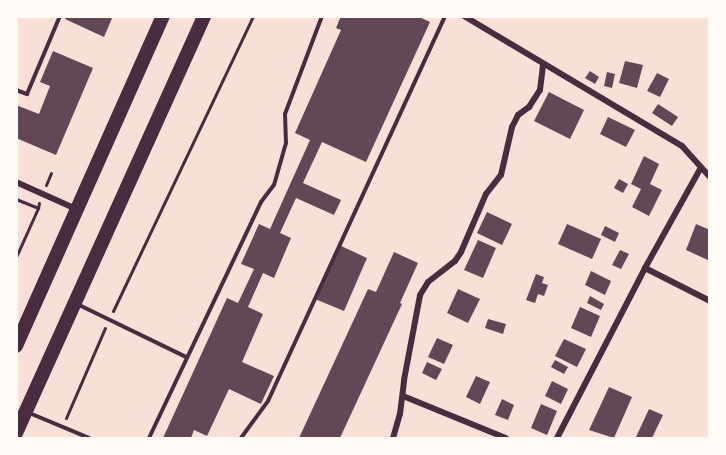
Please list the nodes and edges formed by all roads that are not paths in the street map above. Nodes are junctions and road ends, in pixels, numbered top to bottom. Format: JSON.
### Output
{"nodes":[{"id":1,"x":60,"y":16,"type":"edge"},
{"id":2,"x":163,"y":16,"type":"edge"},
{"id":3,"x":204,"y":16,"type":"edge"},
{"id":4,"x":322,"y":16,"type":"edge"},
{"id":5,"x":445,"y":16,"type":"edge"},
{"id":6,"x":464,"y":16,"type":"edge"},
{"id":7,"x":543,"y":65,"type":"junction"},
{"id":8,"x":16,"y":90,"type":"edge"},
{"id":9,"x":700,"y":169,"type":"junction"},
{"id":10,"x":710,"y":177,"type":"edge"},
{"id":11,"x":16,"y":182,"type":"edge"},
{"id":12,"x":77,"y":209,"type":"junction"},
{"id":13,"x":645,"y":268,"type":"junction"},
{"id":14,"x":710,"y":301,"type":"edge"},
{"id":15,"x":77,"y":304,"type":"junction"},
{"id":16,"x":16,"y":346,"type":"edge"},
{"id":17,"x":186,"y":357,"type":"junction"},
{"id":18,"x":403,"y":396,"type":"junction"},
{"id":19,"x":26,"y":412,"type":"junction"},
{"id":20,"x":16,"y":433,"type":"edge"},
{"id":21,"x":88,"y":438,"type":"edge"},
{"id":22,"x":149,"y":438,"type":"edge"},
{"id":23,"x":241,"y":438,"type":"edge"},
{"id":24,"x":393,"y":438,"type":"edge"},
{"id":25,"x":506,"y":438,"type":"edge"},
{"id":26,"x":557,"y":438,"type":"edge"}],
"edges":[{"from":1,"to":8,"type":"lane"},
{"from":2,"to":12,"type":"highway"},
{"from":3,"to":15,"type":"highway"},
{"from":4,"to":17,"type":"lane"},
{"from":5,"to":23,"type":"lane"},
{"from":6,"to":7,"type":"street"},
{"from":7,"to":9,"type":"street"},
{"from":7,"to":18,"type":"street"},
{"from":9,"to":10,"type":"street"},
{"from":9,"to":13,"type":"street"},
{"from":11,"to":12,"type":"street"},
{"from":12,"to":16,"type":"highway"},
{"from":13,"to":14,"type":"street"},
{"from":13,"to":26,"type":"street"},
{"from":15,"to":17,"type":"lane"},
{"from":15,"to":19,"type":"highway"},
{"from":17,"to":22,"type":"lane"},
{"from":18,"to":24,"type":"street"},
{"from":18,"to":25,"type":"street"},
{"from":19,"to":20,"type":"highway"},
{"from":19,"to":21,"type":"lane"}]}
